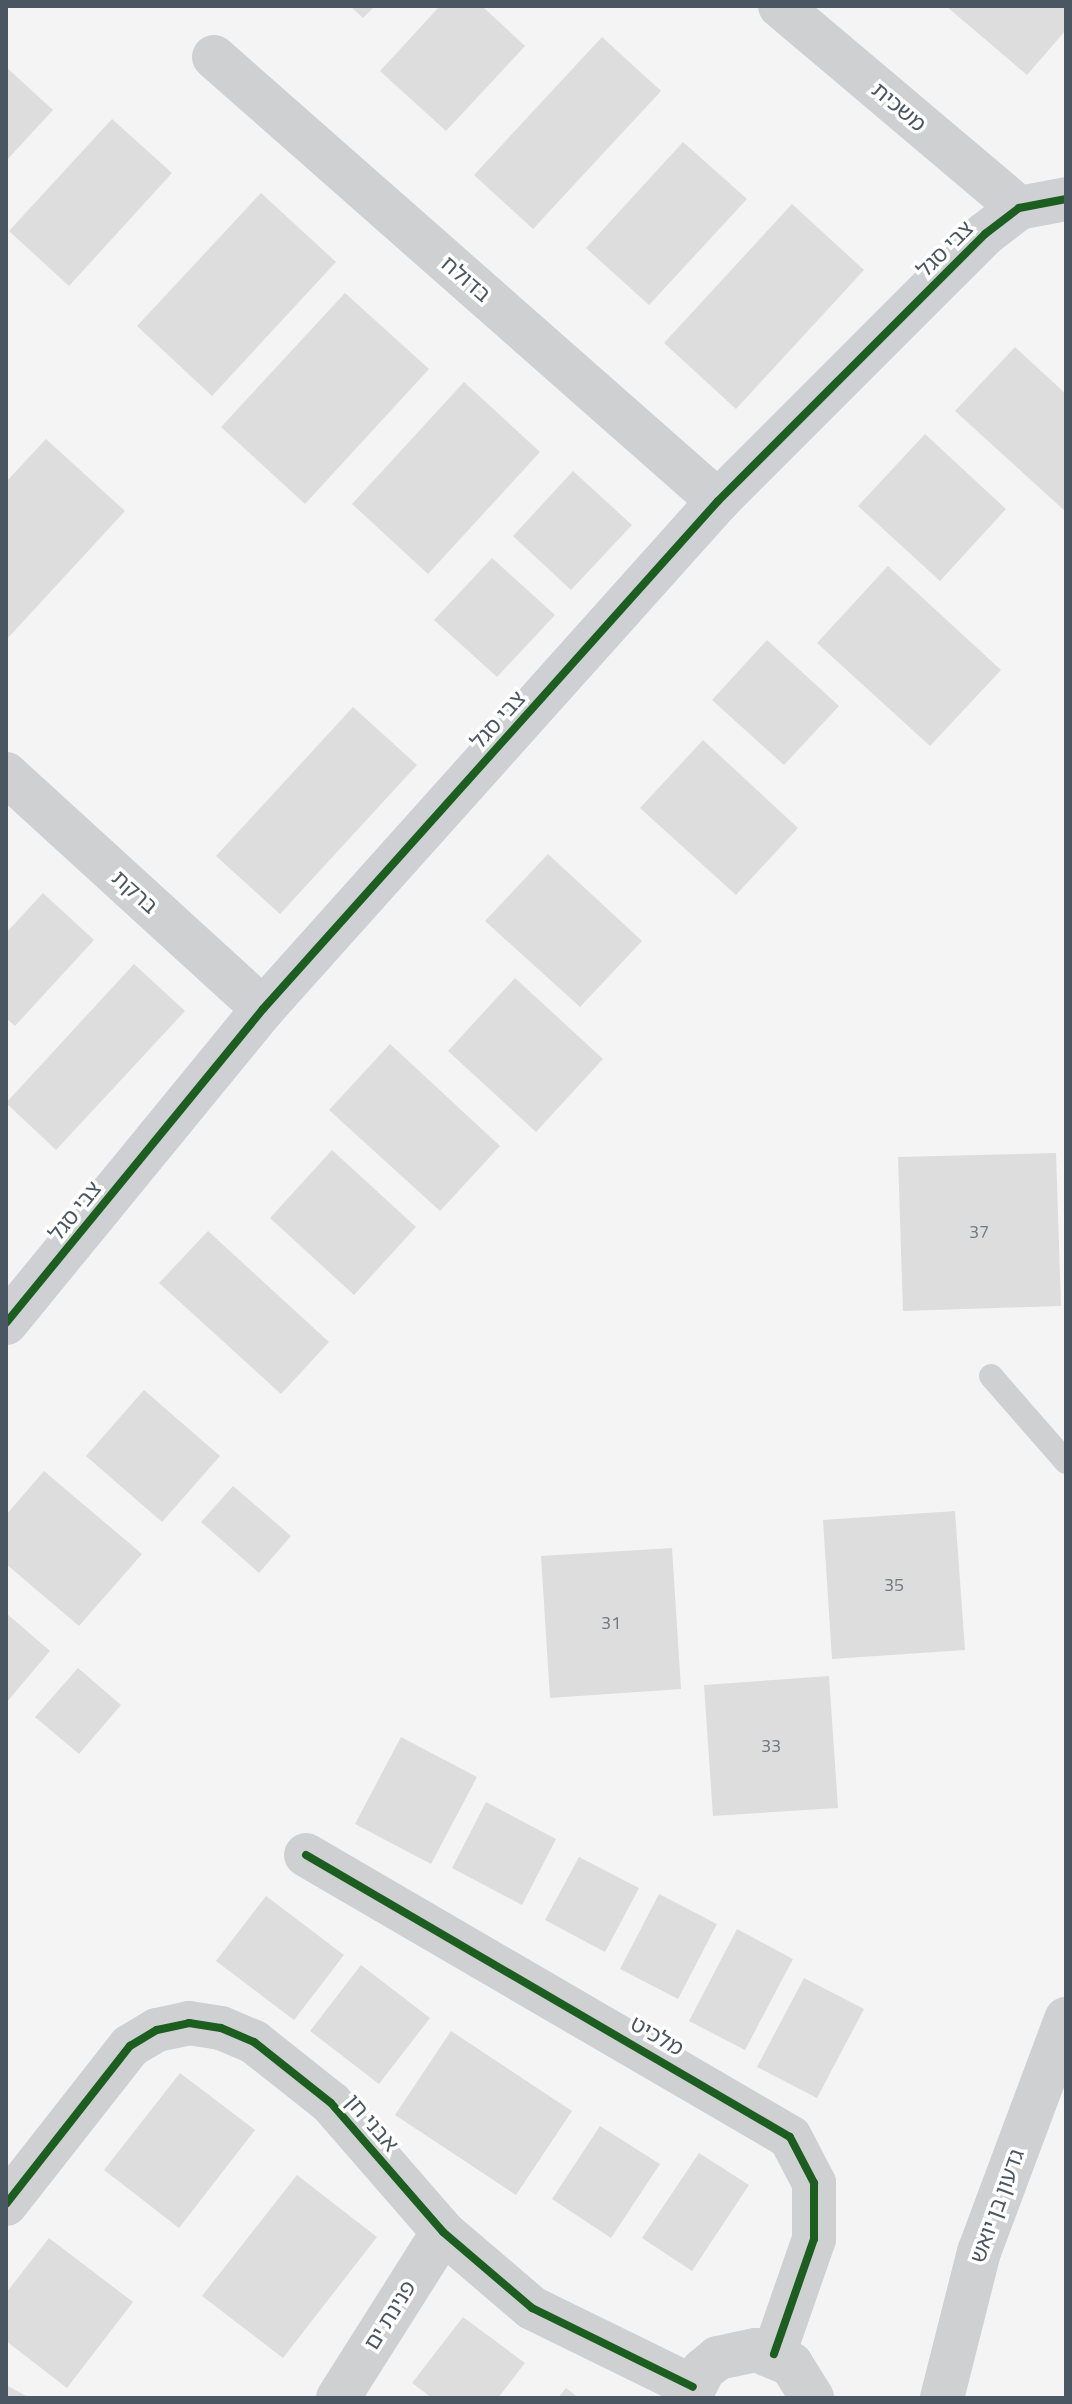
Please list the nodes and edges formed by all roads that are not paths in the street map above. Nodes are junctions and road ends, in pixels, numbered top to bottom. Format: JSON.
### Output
{"nodes":[{"id":1,"x":780,"y":6,"type":"edge"},
{"id":2,"x":214,"y":57,"type":"dead end"},
{"id":3,"x":1066,"y":199,"type":"edge"},
{"id":4,"x":1019,"y":208,"type":"junction"},
{"id":5,"x":718,"y":501,"type":"junction"},
{"id":6,"x":6,"y":774,"type":"edge"},
{"id":7,"x":263,"y":1009,"type":"junction"},
{"id":8,"x":6,"y":1323,"type":"edge"},
{"id":9,"x":991,"y":1376,"type":"dead end"},
{"id":10,"x":1066,"y":1462,"type":"edge"},
{"id":11,"x":306,"y":1855,"type":"dead end"},
{"id":12,"x":1066,"y":2019,"type":"edge"},
{"id":13,"x":6,"y":2204,"type":"edge"},
{"id":14,"x":443,"y":2232,"type":"junction"},
{"id":15,"x":774,"y":2354,"type":"junction"},
{"id":16,"x":691,"y":2392,"type":"edge"},
{"id":17,"x":338,"y":2398,"type":"edge"},
{"id":18,"x":812,"y":2398,"type":"edge"},
{"id":19,"x":942,"y":2398,"type":"edge"}],
"edges":[{"from":1,"to":4,"type":"street","name":"משכית"},
{"from":2,"to":5,"type":"street","name":"בדולח"},
{"from":3,"to":4,"type":"street","name":"צבי סגל"},
{"from":4,"to":5,"type":"street","name":"צבי סגל"},
{"from":5,"to":7,"type":"street","name":"צבי סגל"},
{"from":6,"to":7,"type":"street","name":"ברקת"},
{"from":7,"to":8,"type":"street","name":"צבי סגל"},
{"from":9,"to":10,"type":"lane"},
{"from":11,"to":15,"type":"street","name":"מלכיט"},
{"from":12,"to":19,"type":"street","name":"גדעון בן יואש"},
{"from":13,"to":14,"type":"street","name":"אבני חן"},
{"from":14,"to":16,"type":"street","name":"אבני חן"},
{"from":14,"to":17,"type":"street","name":"פנינת ים"},
{"from":15,"to":16,"type":"street"},
{"from":15,"to":18,"type":"street"}]}
